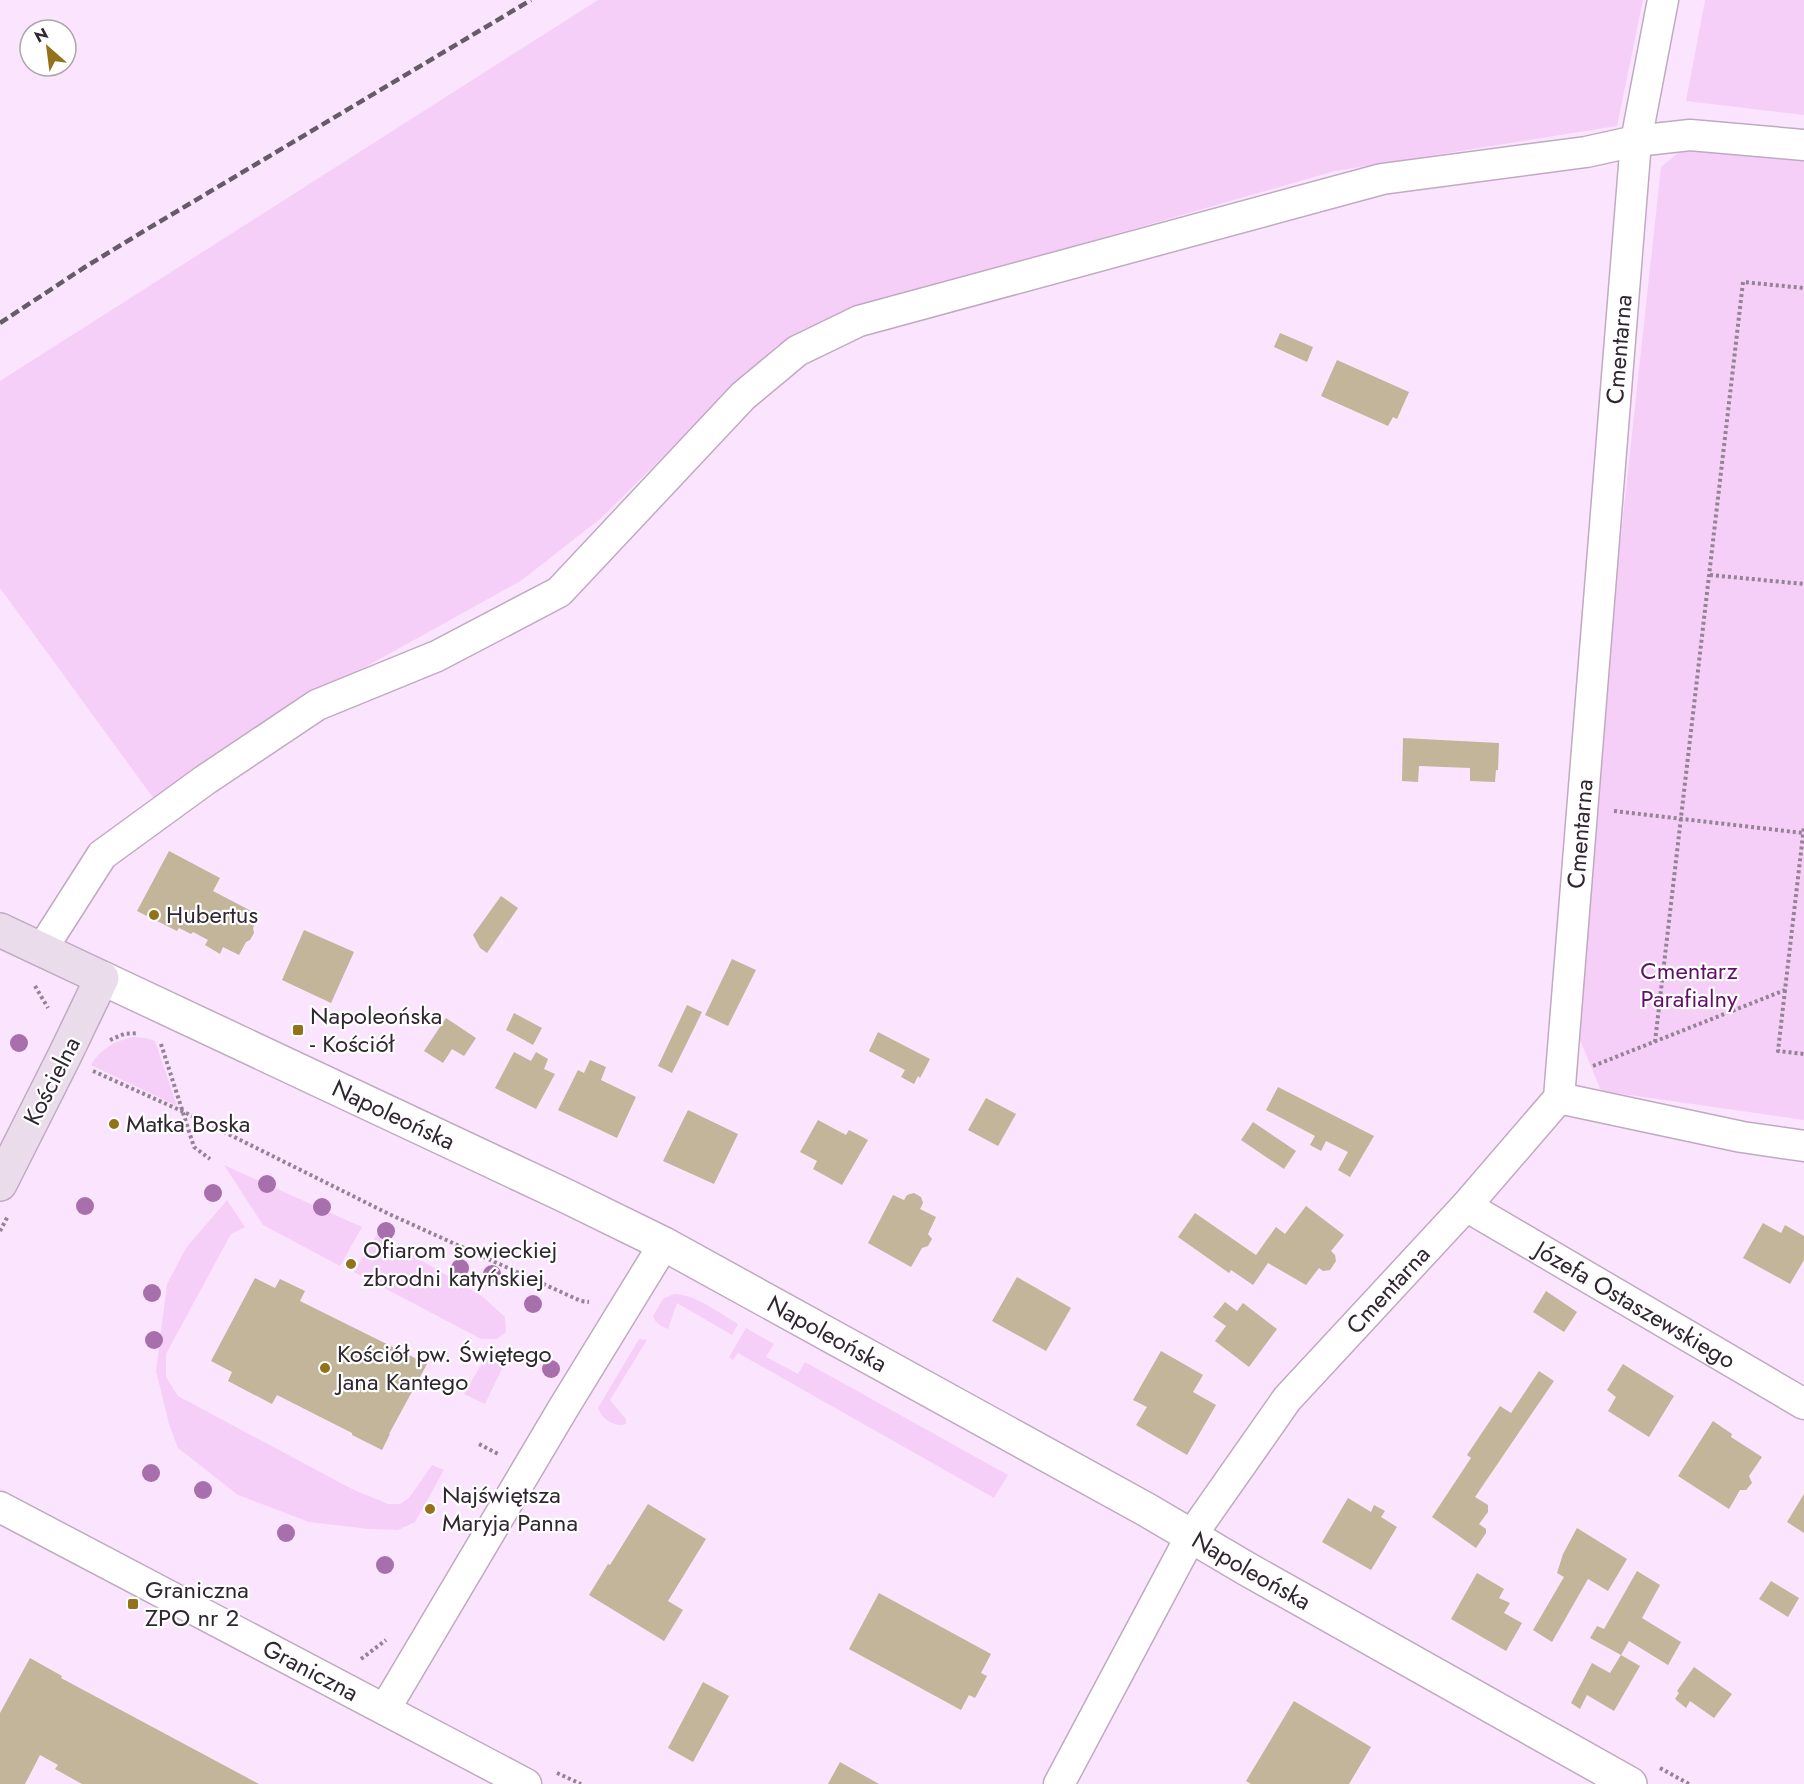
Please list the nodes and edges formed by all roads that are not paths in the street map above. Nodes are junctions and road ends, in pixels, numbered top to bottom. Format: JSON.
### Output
{"nodes":[{"id":1,"x":1663,"y":0,"type":"edge"},
{"id":2,"x":1636,"y":141,"type":"junction"},
{"id":3,"x":1804,"y":145,"type":"edge"},
{"id":4,"x":0,"y":930,"type":"edge"},
{"id":5,"x":42,"y":949,"type":"junction"},
{"id":6,"x":102,"y":978,"type":"junction"},
{"id":7,"x":1566,"y":1100,"type":"junction"},
{"id":8,"x":1804,"y":1146,"type":"edge"},
{"id":9,"x":5,"y":1198,"type":"edge"},
{"id":10,"x":1466,"y":1206,"type":"junction"},
{"id":11,"x":664,"y":1244,"type":"junction"},
{"id":12,"x":1804,"y":1404,"type":"edge"},
{"id":13,"x":0,"y":1507,"type":"edge"},
{"id":14,"x":1191,"y":1536,"type":"junction"},
{"id":15,"x":385,"y":1709,"type":"junction"},
{"id":16,"x":516,"y":1782,"type":"edge"},
{"id":17,"x":1059,"y":1784,"type":"edge"},
{"id":18,"x":1630,"y":1784,"type":"edge"}],
"edges":[{"from":1,"to":2,"type":"street","name":"Cmentarna"},
{"from":2,"to":3,"type":"street"},
{"from":2,"to":5,"type":"street"},
{"from":2,"to":7,"type":"street","name":"Cmentarna"},
{"from":4,"to":5,"type":"main road","name":"Napoleońska"},
{"from":5,"to":6,"type":"main road","name":"Napoleońska"},
{"from":6,"to":9,"type":"main road","name":"Kościelna"},
{"from":6,"to":11,"type":"street","name":"Napoleońska"},
{"from":7,"to":8,"type":"street"},
{"from":7,"to":10,"type":"street","name":"Cmentarna"},
{"from":10,"to":12,"type":"street","name":"Józefa Ostaszewskiego"},
{"from":10,"to":14,"type":"street","name":"Cmentarna"},
{"from":11,"to":14,"type":"street","name":"Napoleońska"},
{"from":11,"to":15,"type":"street"},
{"from":13,"to":15,"type":"street","name":"Graniczna"},
{"from":14,"to":17,"type":"street","name":"Cmentarna"},
{"from":14,"to":18,"type":"street","name":"Napoleońska"},
{"from":15,"to":16,"type":"street","name":"Graniczna"}]}
